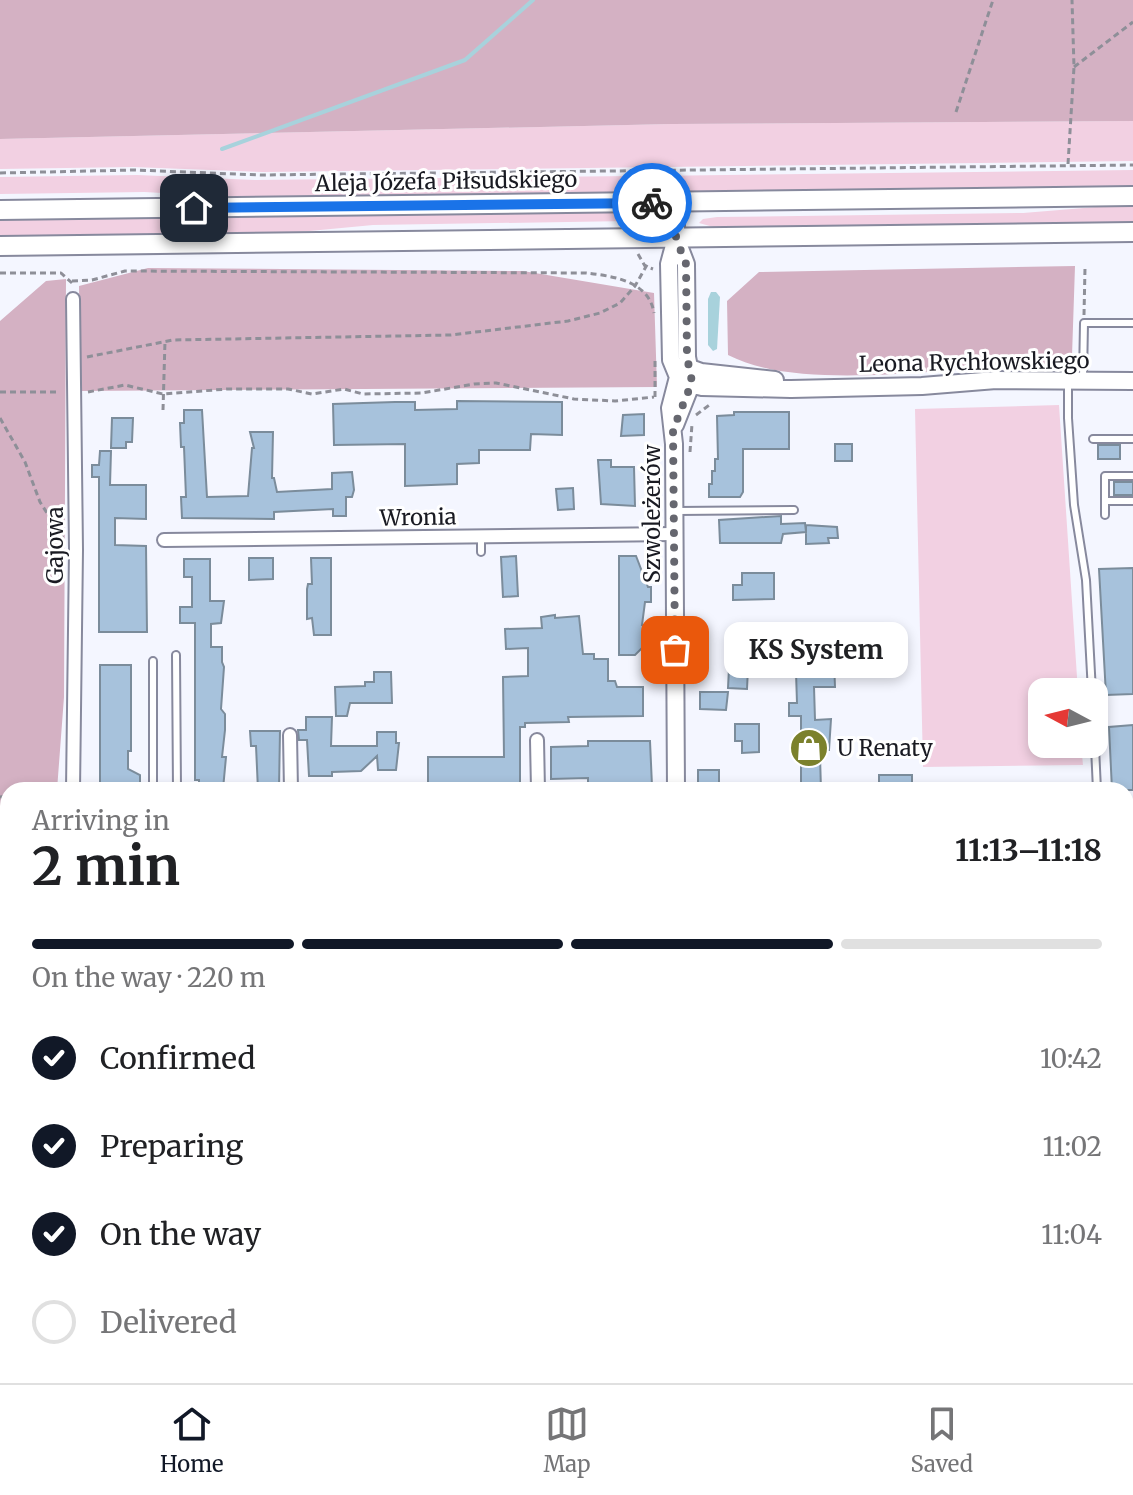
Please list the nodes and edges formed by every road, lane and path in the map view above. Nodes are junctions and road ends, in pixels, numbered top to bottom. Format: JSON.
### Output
{"nodes":[{"id":1,"x":993,"y":0,"type":"edge"},
{"id":2,"x":1072,"y":0,"type":"edge"},
{"id":3,"x":1133,"y":22,"type":"edge"},
{"id":4,"x":1074,"y":67,"type":"junction"},
{"id":5,"x":956,"y":112,"type":"dead end"},
{"id":6,"x":1068,"y":165,"type":"junction"},
{"id":7,"x":1133,"y":165,"type":"edge"},
{"id":8,"x":637,"y":171,"type":"junction"},
{"id":9,"x":644,"y":171,"type":"junction"},
{"id":10,"x":0,"y":173,"type":"edge"},
{"id":11,"x":638,"y":193,"type":"dead end"},
{"id":12,"x":645,"y":193,"type":"dead end"},
{"id":13,"x":1133,"y":196,"type":"edge"},
{"id":14,"x":676,"y":203,"type":"junction"},
{"id":15,"x":0,"y":210,"type":"edge"},
{"id":16,"x":1133,"y":232,"type":"edge"},
{"id":17,"x":676,"y":238,"type":"junction"},
{"id":18,"x":0,"y":246,"type":"edge"},
{"id":19,"x":638,"y":254,"type":"dead end"},
{"id":20,"x":647,"y":265,"type":"junction"},
{"id":21,"x":1085,"y":268,"type":"dead end"},
{"id":22,"x":657,"y":272,"type":"dead end"},
{"id":23,"x":0,"y":273,"type":"edge"},
{"id":24,"x":72,"y":281,"type":"junction"},
{"id":25,"x":635,"y":286,"type":"junction"},
{"id":26,"x":73,"y":299,"type":"joint"},
{"id":27,"x":654,"y":313,"type":"dead end"},
{"id":28,"x":1084,"y":323,"type":"junction"},
{"id":29,"x":1133,"y":323,"type":"edge"},
{"id":30,"x":165,"y":341,"type":"junction"},
{"id":31,"x":655,"y":352,"type":"dead end"},
{"id":32,"x":73,"y":357,"type":"junction"},
{"id":33,"x":687,"y":377,"type":"junction"},
{"id":34,"x":1076,"y":381,"type":"junction"},
{"id":35,"x":1133,"y":381,"type":"edge"},
{"id":36,"x":0,"y":392,"type":"edge"},
{"id":37,"x":73,"y":392,"type":"junction"},
{"id":38,"x":163,"y":394,"type":"junction"},
{"id":39,"x":664,"y":398,"type":"junction"},
{"id":40,"x":163,"y":410,"type":"dead end"},
{"id":41,"x":0,"y":418,"type":"edge"},
{"id":42,"x":668,"y":430,"type":"junction"},
{"id":43,"x":1093,"y":439,"type":"dead end"},
{"id":44,"x":1133,"y":439,"type":"edge"},
{"id":45,"x":1133,"y":476,"type":"edge"},
{"id":46,"x":1106,"y":501,"type":"junction"},
{"id":47,"x":1133,"y":501,"type":"edge"},
{"id":48,"x":794,"y":510,"type":"dead end"},
{"id":49,"x":674,"y":511,"type":"junction"},
{"id":50,"x":1105,"y":515,"type":"dead end"},
{"id":51,"x":674,"y":534,"type":"junction"},
{"id":52,"x":481,"y":535,"type":"junction"},
{"id":53,"x":164,"y":540,"type":"dead end"},
{"id":54,"x":76,"y":550,"type":"junction"},
{"id":55,"x":481,"y":552,"type":"dead end"},
{"id":56,"x":176,"y":655,"type":"dead end"},
{"id":57,"x":153,"y":661,"type":"dead end"},
{"id":58,"x":1091,"y":678,"type":"edge"},
{"id":59,"x":290,"y":735,"type":"dead end"},
{"id":60,"x":537,"y":740,"type":"dead end"},
{"id":61,"x":1096,"y":758,"type":"edge"},
{"id":62,"x":73,"y":782,"type":"edge"},
{"id":63,"x":153,"y":782,"type":"edge"},
{"id":64,"x":177,"y":782,"type":"edge"},
{"id":65,"x":291,"y":782,"type":"edge"},
{"id":66,"x":538,"y":782,"type":"edge"},
{"id":67,"x":676,"y":782,"type":"edge"},
{"id":68,"x":1097,"y":782,"type":"edge"}],
"edges":[{"from":1,"to":5,"type":"path"},
{"from":2,"to":4,"type":"path"},
{"from":3,"to":4,"type":"path"},
{"from":4,"to":6,"type":"path"},
{"from":6,"to":7,"type":"path"},
{"from":6,"to":9,"type":"path"},
{"from":8,"to":9,"type":"path"},
{"from":8,"to":10,"type":"path"},
{"from":8,"to":11,"type":"path"},
{"from":9,"to":12,"type":"path"},
{"from":13,"to":14,"type":"main road","name":"Aleja Józefa Piłsudskiego"},
{"from":14,"to":15,"type":"main road","name":"Aleja Józefa Piłsudskiego"},
{"from":14,"to":17,"type":"street","name":"Szwoleżerów"},
{"from":16,"to":17,"type":"main road"},
{"from":17,"to":18,"type":"main road"},
{"from":17,"to":33,"type":"street","name":"Szwoleżerów"},
{"from":19,"to":20,"type":"path"},
{"from":20,"to":22,"type":"path"},
{"from":20,"to":25,"type":"path"},
{"from":21,"to":28,"type":"path"},
{"from":23,"to":24,"type":"path"},
{"from":24,"to":25,"type":"path"},
{"from":24,"to":26,"type":"path"},
{"from":25,"to":27,"type":"path"},
{"from":25,"to":30,"type":"path"},
{"from":26,"to":32,"type":"street","name":"Gajowa"},
{"from":28,"to":29,"type":"lane"},
{"from":28,"to":34,"type":"lane"},
{"from":30,"to":32,"type":"path"},
{"from":30,"to":38,"type":"path"},
{"from":31,"to":39,"type":"path"},
{"from":32,"to":37,"type":"street","name":"Gajowa"},
{"from":33,"to":34,"type":"street","name":"Leona Rychłowskiego"},
{"from":33,"to":39,"type":"street","name":"Szwoleżerów"},
{"from":33,"to":42,"type":"street","name":"Szwoleżerów"},
{"from":34,"to":35,"type":"street","name":"Leona Rychłowskiego"},
{"from":34,"to":58,"type":"lane"},
{"from":36,"to":37,"type":"path"},
{"from":37,"to":38,"type":"path"},
{"from":37,"to":54,"type":"street","name":"Gajowa"},
{"from":38,"to":39,"type":"path"},
{"from":38,"to":40,"type":"path"},
{"from":39,"to":42,"type":"street","name":"Szwoleżerów"},
{"from":41,"to":54,"type":"path"},
{"from":42,"to":49,"type":"street","name":"Szwoleżerów"},
{"from":43,"to":44,"type":"lane"},
{"from":45,"to":46,"type":"lane"},
{"from":46,"to":47,"type":"lane"},
{"from":46,"to":50,"type":"lane"},
{"from":48,"to":49,"type":"lane"},
{"from":49,"to":51,"type":"street","name":"Szwoleżerów"},
{"from":51,"to":52,"type":"street","name":"Wronia"},
{"from":51,"to":67,"type":"street","name":"Szwoleżerów"},
{"from":52,"to":53,"type":"street","name":"Wronia"},
{"from":52,"to":55,"type":"lane"},
{"from":54,"to":62,"type":"street","name":"Gajowa"},
{"from":56,"to":64,"type":"lane"},
{"from":57,"to":63,"type":"lane"},
{"from":59,"to":65,"type":"street"},
{"from":60,"to":66,"type":"street"},
{"from":61,"to":68,"type":"lane"}]}
